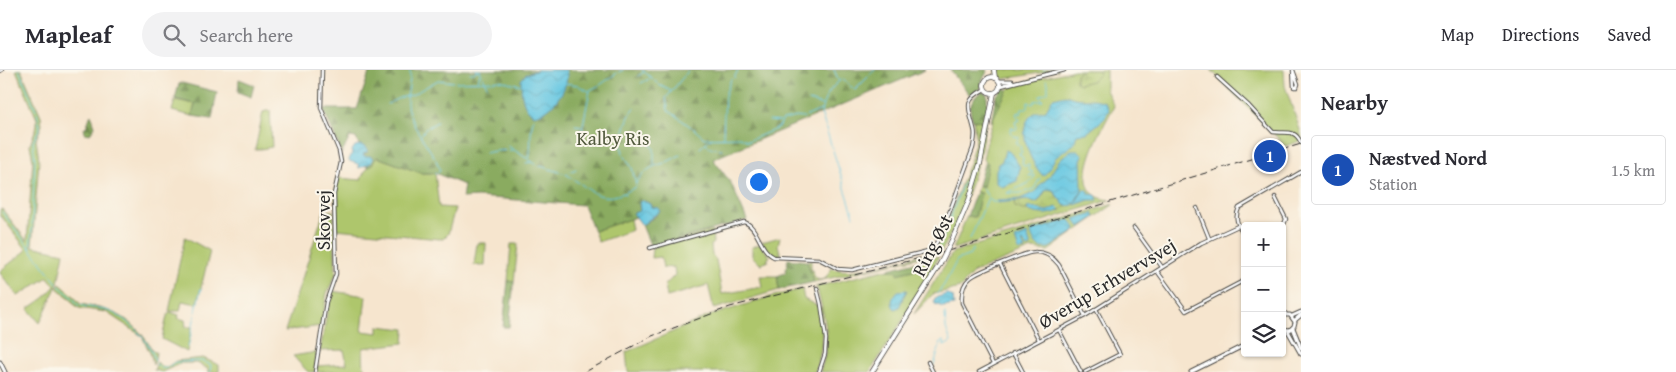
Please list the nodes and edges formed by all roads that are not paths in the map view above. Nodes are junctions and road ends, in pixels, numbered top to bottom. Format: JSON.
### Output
{"nodes":[{"id":1,"x":322,"y":70,"type":"edge"},
{"id":2,"x":992,"y":70,"type":"edge"},
{"id":3,"x":1064,"y":70,"type":"edge"},
{"id":4,"x":1293,"y":70,"type":"edge"},
{"id":5,"x":1218,"y":77,"type":"dead end"},
{"id":6,"x":992,"y":78,"type":"junction"},
{"id":7,"x":999,"y":84,"type":"junction"},
{"id":8,"x":985,"y":89,"type":"junction"},
{"id":9,"x":991,"y":93,"type":"junction"},
{"id":10,"x":1301,"y":143,"type":"edge"},
{"id":11,"x":1301,"y":172,"type":"edge"},
{"id":12,"x":1275,"y":196,"type":"dead end"},
{"id":13,"x":1197,"y":208,"type":"dead end"},
{"id":14,"x":1285,"y":222,"type":"edge"},
{"id":15,"x":1238,"y":226,"type":"junction"},
{"id":16,"x":1134,"y":228,"type":"dead end"},
{"id":17,"x":1241,"y":231,"type":"edge"},
{"id":18,"x":1209,"y":238,"type":"junction"},
{"id":19,"x":650,"y":248,"type":"dead end"},
{"id":20,"x":1000,"y":264,"type":"junction"},
{"id":21,"x":1162,"y":267,"type":"junction"},
{"id":22,"x":1157,"y":270,"type":"junction"},
{"id":23,"x":1241,"y":282,"type":"edge"},
{"id":24,"x":817,"y":288,"type":"dead end"},
{"id":25,"x":1096,"y":309,"type":"junction"},
{"id":26,"x":1301,"y":312,"type":"edge"},
{"id":27,"x":1286,"y":314,"type":"edge"},
{"id":28,"x":1085,"y":316,"type":"junction"},
{"id":29,"x":1292,"y":316,"type":"junction"},
{"id":30,"x":1301,"y":316,"type":"edge"},
{"id":31,"x":1294,"y":320,"type":"junction"},
{"id":32,"x":1293,"y":328,"type":"junction"},
{"id":33,"x":1059,"y":330,"type":"junction"},
{"id":34,"x":1287,"y":330,"type":"joint"},
{"id":35,"x":1039,"y":340,"type":"junction"},
{"id":36,"x":1241,"y":346,"type":"edge"},
{"id":37,"x":1301,"y":348,"type":"edge"},
{"id":38,"x":1013,"y":353,"type":"junction"},
{"id":39,"x":1301,"y":354,"type":"edge"},
{"id":40,"x":0,"y":362,"type":"edge"},
{"id":41,"x":928,"y":362,"type":"dead end"},
{"id":42,"x":992,"y":364,"type":"junction"},
{"id":43,"x":5,"y":372,"type":"edge"},
{"id":44,"x":315,"y":372,"type":"edge"},
{"id":45,"x":819,"y":372,"type":"edge"},
{"id":46,"x":872,"y":372,"type":"edge"},
{"id":47,"x":933,"y":372,"type":"edge"},
{"id":48,"x":979,"y":372,"type":"edge"},
{"id":49,"x":1023,"y":372,"type":"edge"},
{"id":50,"x":1080,"y":372,"type":"edge"},
{"id":51,"x":1086,"y":372,"type":"edge"},
{"id":52,"x":1191,"y":372,"type":"edge"}],
"edges":[{"from":1,"to":44,"type":"street","name":"Skovvej"},
{"from":2,"to":6,"type":"main road"},
{"from":3,"to":7,"type":"street"},
{"from":4,"to":4,"type":"street"},
{"from":5,"to":10,"type":"street"},
{"from":6,"to":7,"type":"main road"},
{"from":6,"to":8,"type":"main road"},
{"from":7,"to":9,"type":"main road"},
{"from":8,"to":9,"type":"main road"},
{"from":8,"to":19,"type":"street"},
{"from":9,"to":46,"type":"main road","name":"Ring Øst","bridge":true},
{"from":11,"to":15,"type":"street"},
{"from":12,"to":14,"type":"street"},
{"from":13,"to":18,"type":"street"},
{"from":15,"to":17,"type":"street"},
{"from":15,"to":18,"type":"street","name":"Øverup Erhvervsvej"},
{"from":16,"to":21,"type":"street"},
{"from":18,"to":21,"type":"street","name":"Øverup Erhvervsvej"},
{"from":20,"to":28,"type":"street"},
{"from":20,"to":35,"type":"street"},
{"from":20,"to":42,"type":"street"},
{"from":21,"to":22,"type":"street","name":"Øverup Erhvervsvej"},
{"from":22,"to":23,"type":"street"},
{"from":22,"to":25,"type":"street","name":"Øverup Erhvervsvej"},
{"from":24,"to":45,"type":"street"},
{"from":25,"to":28,"type":"street","name":"Øverup Erhvervsvej"},
{"from":25,"to":51,"type":"street"},
{"from":26,"to":29,"type":"street"},
{"from":27,"to":29,"type":"street"},
{"from":28,"to":33,"type":"street","name":"Øverup Erhvervsvej"},
{"from":29,"to":31,"type":"street"},
{"from":30,"to":31,"type":"street"},
{"from":31,"to":32,"type":"street"},
{"from":32,"to":34,"type":"street"},
{"from":32,"to":37,"type":"street"},
{"from":33,"to":35,"type":"street","name":"Øverup Erhvervsvej"},
{"from":33,"to":50,"type":"street"},
{"from":34,"to":39,"type":"street"},
{"from":35,"to":38,"type":"street","name":"Øverup Erhvervsvej"},
{"from":36,"to":52,"type":"street"},
{"from":38,"to":42,"type":"street","name":"Øverup Erhvervsvej"},
{"from":38,"to":49,"type":"street"},
{"from":40,"to":43,"type":"street"},
{"from":41,"to":47,"type":"street"},
{"from":42,"to":48,"type":"street","name":"Øverup Erhvervsvej"}]}
